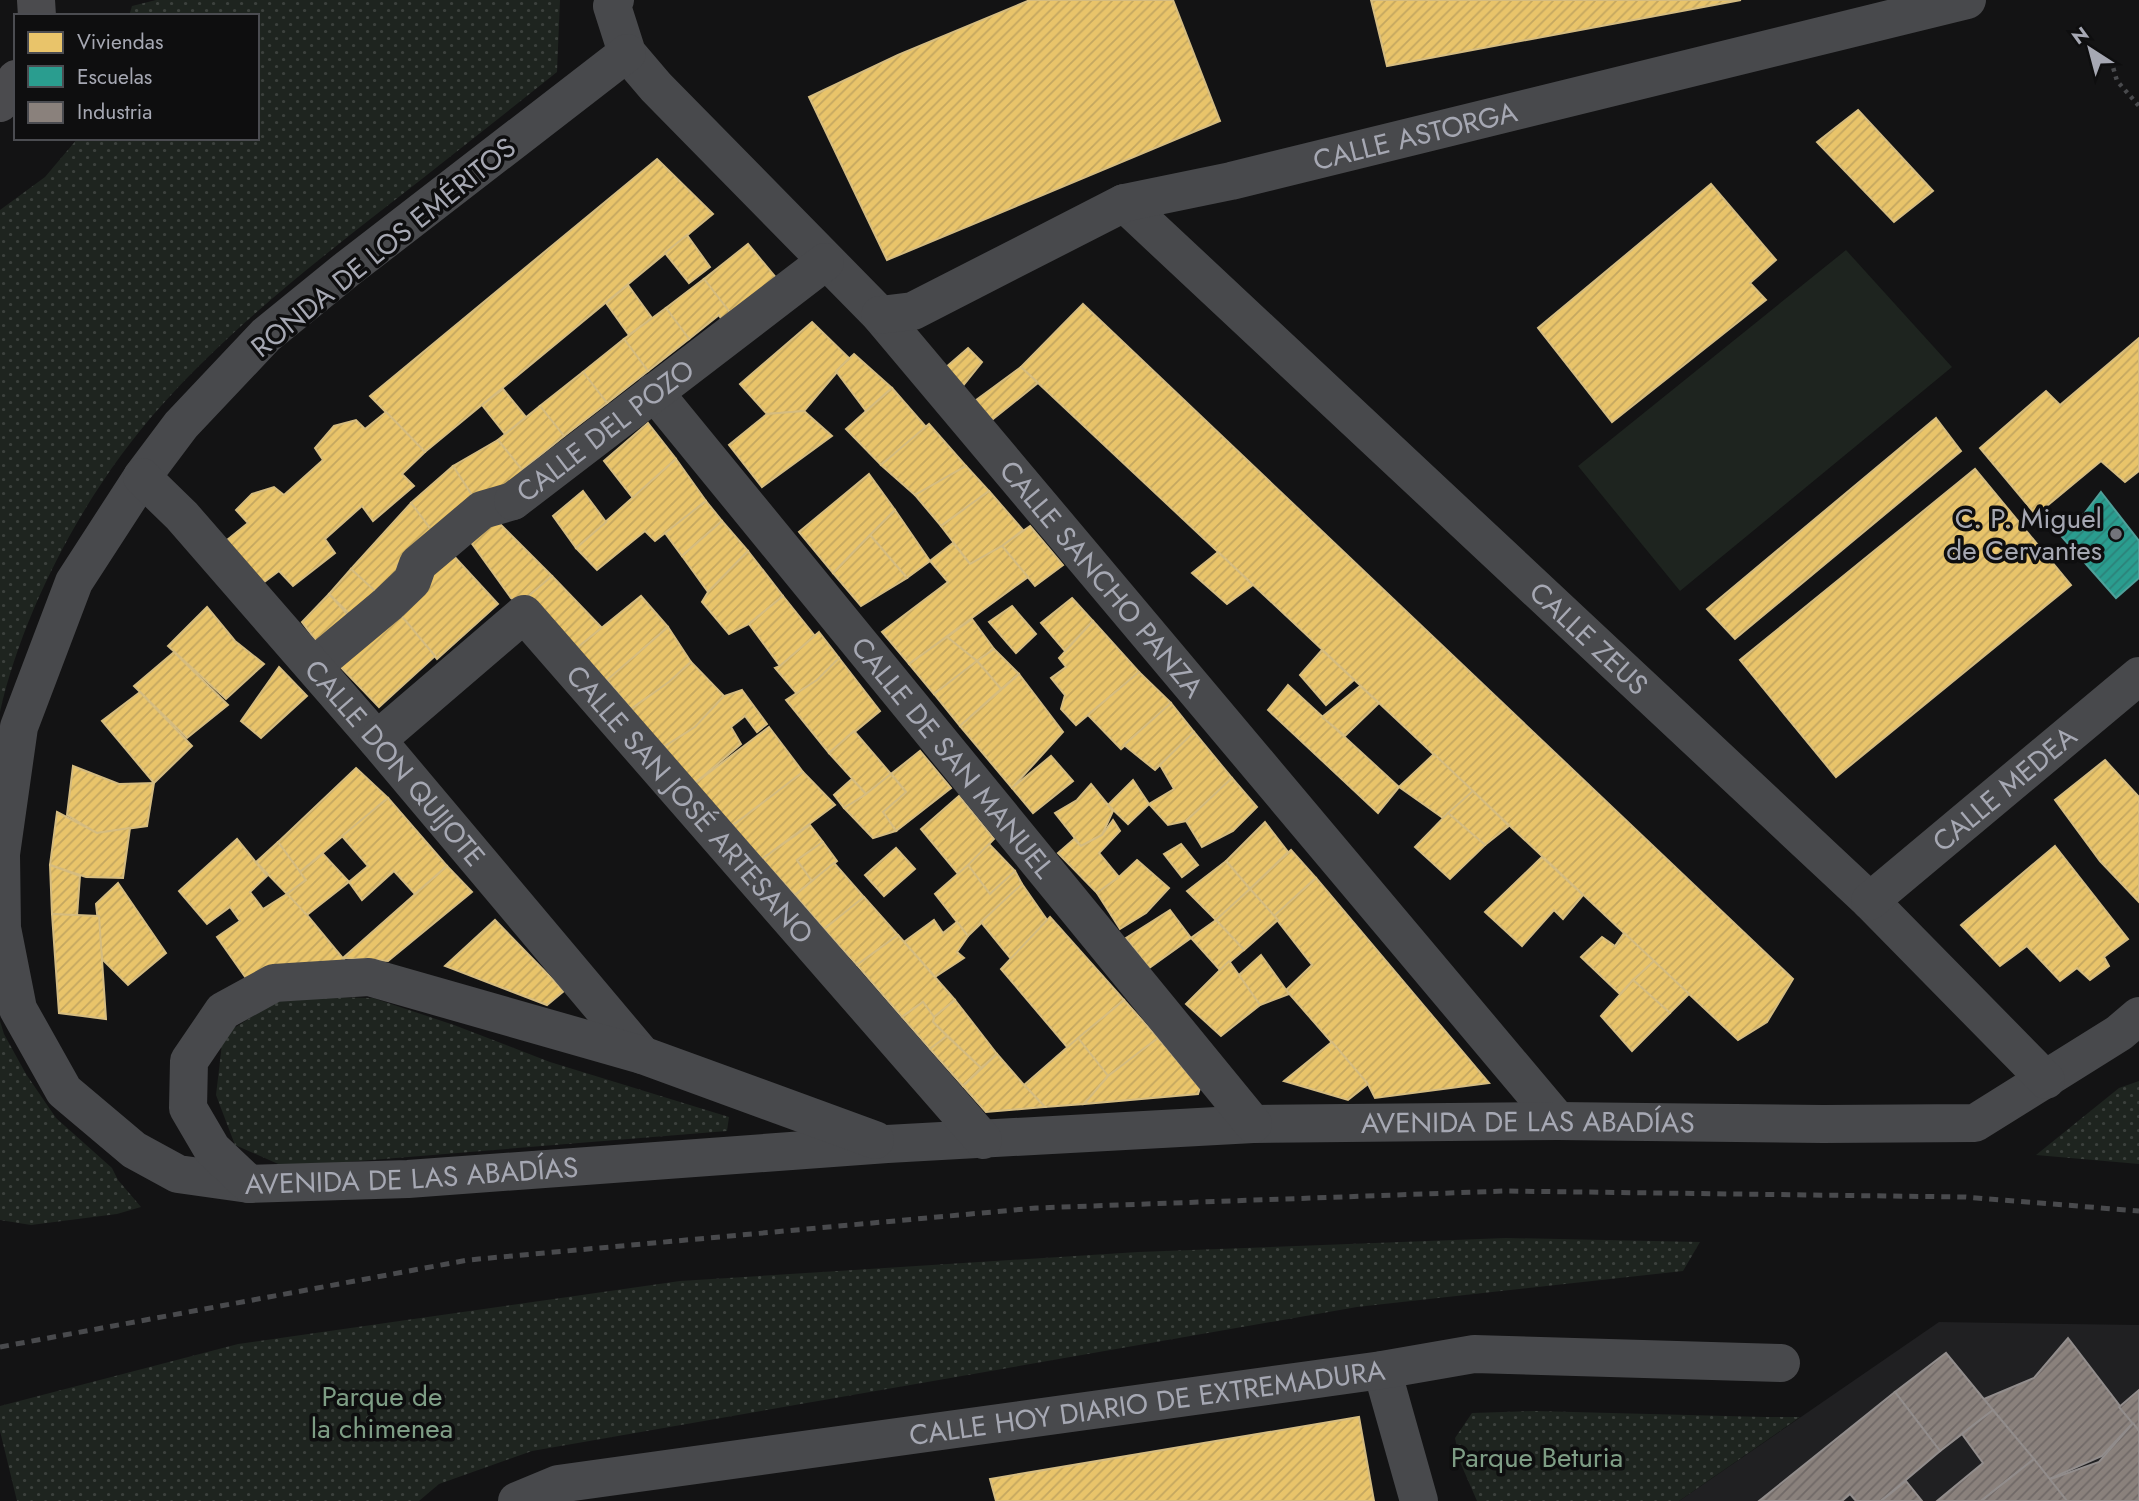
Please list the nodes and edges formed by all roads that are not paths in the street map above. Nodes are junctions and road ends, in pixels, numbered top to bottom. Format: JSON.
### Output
{"nodes":[{"id":1,"x":615,"y":0,"type":"edge"},
{"id":2,"x":1968,"y":0,"type":"edge"},
{"id":3,"x":627,"y":53,"type":"junction"},
{"id":4,"x":14,"y":82,"type":"edge"},
{"id":5,"x":0,"y":103,"type":"edge"},
{"id":6,"x":1124,"y":203,"type":"junction"},
{"id":7,"x":825,"y":262,"type":"junction"},
{"id":8,"x":880,"y":315,"type":"junction"},
{"id":9,"x":654,"y":392,"type":"junction"},
{"id":10,"x":142,"y":477,"type":"junction"},
{"id":11,"x":327,"y":655,"type":"dead end"},
{"id":12,"x":2139,"y":676,"type":"edge"},
{"id":13,"x":377,"y":740,"type":"junction"},
{"id":14,"x":1870,"y":901,"type":"junction"},
{"id":15,"x":2132,"y":1028,"type":"edge"},
{"id":16,"x":642,"y":1055,"type":"junction"},
{"id":17,"x":2046,"y":1080,"type":"junction"},
{"id":18,"x":1558,"y":1121,"type":"junction"},
{"id":19,"x":1253,"y":1124,"type":"junction"},
{"id":20,"x":983,"y":1140,"type":"junction"},
{"id":21,"x":887,"y":1144,"type":"junction"},
{"id":22,"x":249,"y":1184,"type":"junction"},
{"id":23,"x":1781,"y":1363,"type":"dead end"},
{"id":24,"x":1382,"y":1370,"type":"junction"},
{"id":25,"x":517,"y":1501,"type":"edge"},
{"id":26,"x":1419,"y":1501,"type":"edge"}],
"edges":[{"from":1,"to":3,"type":"street"},
{"from":2,"to":6,"type":"street","name":"CALLE ASTORGA"},
{"from":3,"to":7,"type":"street","name":"CALLE SANCHO PANZA"},
{"from":3,"to":10,"type":"street","name":"RONDA DE LOS EMÉRITOS"},
{"from":4,"to":5,"type":"main road"},
{"from":6,"to":8,"type":"street","name":"CALLE ASTORGA"},
{"from":6,"to":14,"type":"street","name":"CALLE ZEUS"},
{"from":7,"to":8,"type":"street","name":"CALLE SANCHO PANZA"},
{"from":7,"to":9,"type":"street","name":"CALLE DEL POZO"},
{"from":8,"to":18,"type":"street","name":"CALLE SANCHO PANZA"},
{"from":9,"to":11,"type":"street","name":"CALLE DEL POZO"},
{"from":9,"to":19,"type":"street","name":"CALLE DE SAN MANUEL"},
{"from":10,"to":13,"type":"street","name":"CALLE DON QUIJOTE"},
{"from":10,"to":22,"type":"street","name":"RONDA DE LOS EMÉRITOS"},
{"from":12,"to":14,"type":"street","name":"CALLE MEDEA"},
{"from":13,"to":16,"type":"street","name":"CALLE DON QUIJOTE"},
{"from":13,"to":20,"type":"street","name":"CALLE SAN JOSÉ ARTESANO"},
{"from":14,"to":17,"type":"street","name":"CALLE ZEUS"},
{"from":15,"to":17,"type":"street","name":"AVENIDA DE LAS ABADÍAS"},
{"from":16,"to":21,"type":"street","name":"AVENIDA DE LAS ABADÍAS"},
{"from":16,"to":22,"type":"street","name":"AVENIDA DE LAS ABADÍAS"},
{"from":17,"to":18,"type":"street","name":"AVENIDA DE LAS ABADÍAS"},
{"from":18,"to":19,"type":"street","name":"AVENIDA DE LAS ABADÍAS"},
{"from":19,"to":20,"type":"street","name":"AVENIDA DE LAS ABADÍAS"},
{"from":20,"to":21,"type":"street","name":"AVENIDA DE LAS ABADÍAS"},
{"from":21,"to":22,"type":"street","name":"AVENIDA DE LAS ABADÍAS"},
{"from":23,"to":24,"type":"street","name":"CALLE HOY DIARIO DE EXTREMADURA"},
{"from":24,"to":25,"type":"street","name":"CALLE HOY DIARIO DE EXTREMADURA"},
{"from":24,"to":26,"type":"street"}]}
